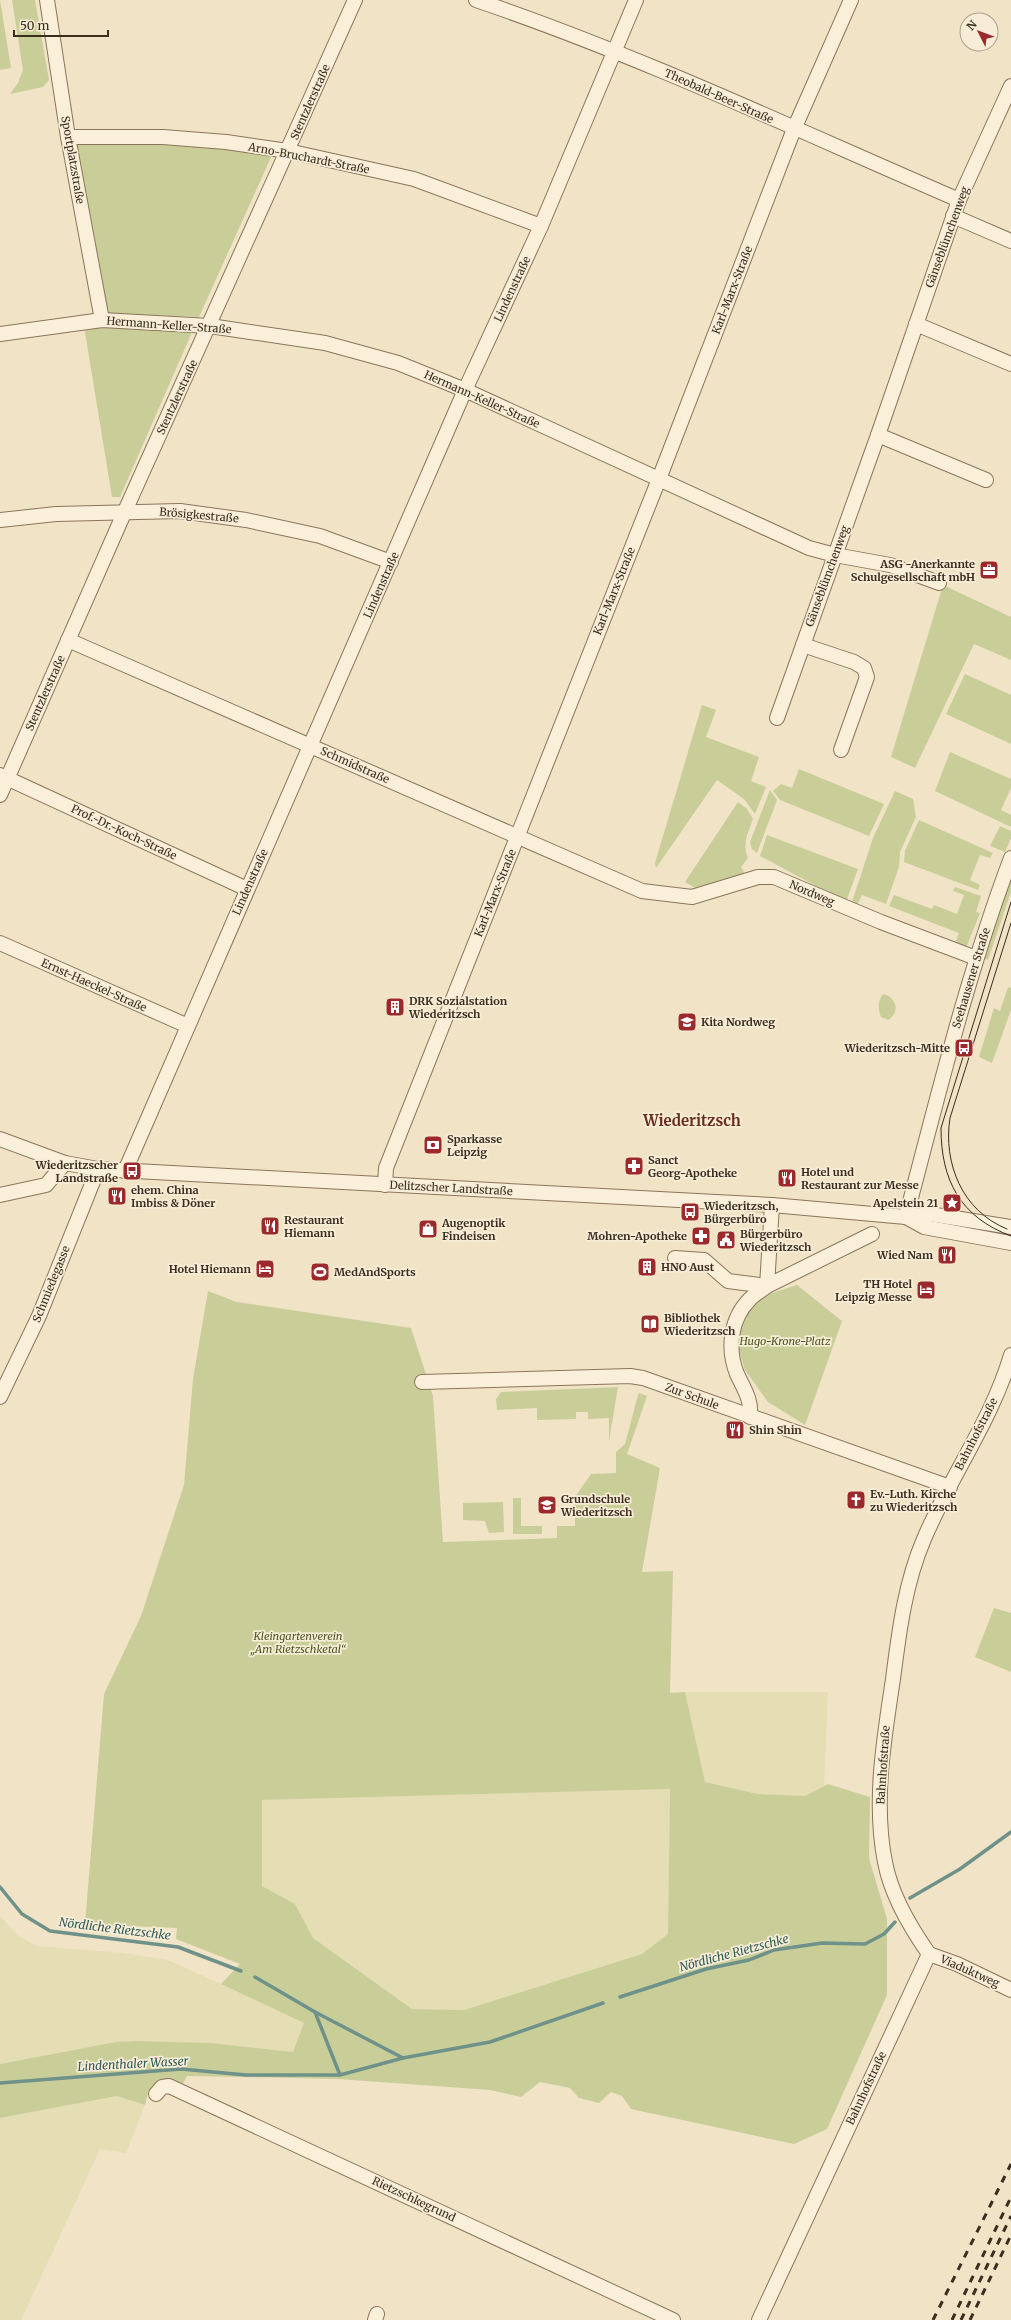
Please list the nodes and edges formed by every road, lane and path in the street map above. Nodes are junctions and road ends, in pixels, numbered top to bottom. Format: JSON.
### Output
{"nodes":[{"id":1,"x":47,"y":0,"type":"edge"},
{"id":2,"x":355,"y":0,"type":"edge"},
{"id":3,"x":476,"y":0,"type":"edge"},
{"id":4,"x":636,"y":0,"type":"edge"},
{"id":5,"x":851,"y":0,"type":"edge"},
{"id":6,"x":614,"y":50,"type":"junction"},
{"id":7,"x":1011,"y":86,"type":"edge"},
{"id":8,"x":1006,"y":112,"type":"edge"},
{"id":9,"x":794,"y":129,"type":"junction"},
{"id":10,"x":68,"y":137,"type":"junction"},
{"id":11,"x":288,"y":151,"type":"junction"},
{"id":12,"x":959,"y":200,"type":"junction"},
{"id":13,"x":953,"y":216,"type":"junction"},
{"id":14,"x":541,"y":226,"type":"junction"},
{"id":15,"x":1011,"y":241,"type":"edge"},
{"id":16,"x":102,"y":320,"type":"junction"},
{"id":17,"x":916,"y":324,"type":"junction"},
{"id":18,"x":210,"y":326,"type":"junction"},
{"id":19,"x":0,"y":334,"type":"edge"},
{"id":20,"x":1011,"y":364,"type":"edge"},
{"id":21,"x":465,"y":390,"type":"junction"},
{"id":22,"x":878,"y":435,"type":"junction"},
{"id":23,"x":659,"y":479,"type":"junction"},
{"id":24,"x":986,"y":480,"type":"dead end"},
{"id":25,"x":125,"y":511,"type":"junction"},
{"id":26,"x":0,"y":520,"type":"edge"},
{"id":27,"x":835,"y":555,"type":"junction"},
{"id":28,"x":391,"y":562,"type":"junction"},
{"id":29,"x":939,"y":583,"type":"dead end"},
{"id":30,"x":68,"y":640,"type":"junction"},
{"id":31,"x":803,"y":645,"type":"junction"},
{"id":32,"x":777,"y":718,"type":"dead end"},
{"id":33,"x":311,"y":745,"type":"junction"},
{"id":34,"x":841,"y":750,"type":"dead end"},
{"id":35,"x":4,"y":777,"type":"edge"},
{"id":36,"x":0,"y":795,"type":"edge"},
{"id":37,"x":517,"y":838,"type":"junction"},
{"id":38,"x":1011,"y":858,"type":"edge"},
{"id":39,"x":247,"y":889,"type":"junction"},
{"id":40,"x":642,"y":891,"type":"joint"},
{"id":41,"x":0,"y":943,"type":"edge"},
{"id":42,"x":976,"y":958,"type":"junction"},
{"id":43,"x":188,"y":1026,"type":"junction"},
{"id":44,"x":0,"y":1139,"type":"edge"},
{"id":45,"x":65,"y":1163,"type":"junction"},
{"id":46,"x":98,"y":1169,"type":"junction"},
{"id":47,"x":125,"y":1171,"type":"junction"},
{"id":48,"x":385,"y":1185,"type":"junction"},
{"id":49,"x":0,"y":1195,"type":"edge"},
{"id":50,"x":772,"y":1205,"type":"junction"},
{"id":51,"x":906,"y":1217,"type":"junction"},
{"id":52,"x":1011,"y":1227,"type":"edge"},
{"id":53,"x":872,"y":1234,"type":"dead end"},
{"id":54,"x":1011,"y":1243,"type":"edge"},
{"id":55,"x":675,"y":1258,"type":"dead end"},
{"id":56,"x":767,"y":1286,"type":"junction"},
{"id":57,"x":1011,"y":1355,"type":"edge"},
{"id":58,"x":422,"y":1382,"type":"dead end"},
{"id":59,"x":0,"y":1397,"type":"edge"},
{"id":60,"x":750,"y":1417,"type":"junction"},
{"id":61,"x":950,"y":1487,"type":"junction"},
{"id":62,"x":929,"y":1954,"type":"junction"},
{"id":63,"x":1011,"y":1990,"type":"edge"},
{"id":64,"x":156,"y":2094,"type":"dead end"},
{"id":65,"x":673,"y":2320,"type":"edge"},
{"id":66,"x":759,"y":2320,"type":"edge"}],
"edges":[{"from":1,"to":10,"type":"street","name":"Sportplatzstraße"},
{"from":2,"to":11,"type":"street","name":"Stentzlerstraße"},
{"from":3,"to":6,"type":"street","name":"Theobald-Beer-Straße"},
{"from":4,"to":6,"type":"street","name":"Lindenstraße"},
{"from":5,"to":9,"type":"street","name":"Karl-Marx-Straße"},
{"from":6,"to":9,"type":"street","name":"Theobald-Beer-Straße"},
{"from":6,"to":14,"type":"street","name":"Lindenstraße"},
{"from":7,"to":8,"type":"street","name":"Gänseblümchenweg"},
{"from":8,"to":12,"type":"street","name":"Gänseblümchenweg"},
{"from":9,"to":12,"type":"street","name":"Theobald-Beer-Straße"},
{"from":9,"to":23,"type":"street","name":"Karl-Marx-Straße"},
{"from":10,"to":11,"type":"street","name":"Arno-Bruchardt-Straße"},
{"from":10,"to":16,"type":"street","name":"Sportplatzstraße"},
{"from":11,"to":14,"type":"street","name":"Arno-Bruchardt-Straße"},
{"from":11,"to":18,"type":"street","name":"Stentzlerstraße"},
{"from":12,"to":13,"type":"street","name":"Gänseblümchenweg"},
{"from":13,"to":15,"type":"street"},
{"from":13,"to":17,"type":"street","name":"Gänseblümchenweg"},
{"from":14,"to":21,"type":"street","name":"Lindenstraße"},
{"from":16,"to":18,"type":"street","name":"Hermann-Keller-Straße"},
{"from":16,"to":19,"type":"street","name":"Hermann-Keller-Straße"},
{"from":17,"to":20,"type":"street"},
{"from":17,"to":22,"type":"street","name":"Gänseblümchenweg"},
{"from":18,"to":21,"type":"street","name":"Hermann-Keller-Straße"},
{"from":18,"to":25,"type":"street","name":"Stentzlerstraße"},
{"from":21,"to":23,"type":"street","name":"Hermann-Keller-Straße"},
{"from":21,"to":28,"type":"street","name":"Lindenstraße"},
{"from":22,"to":24,"type":"street"},
{"from":22,"to":27,"type":"street","name":"Gänseblümchenweg"},
{"from":23,"to":27,"type":"street","name":"Hermann-Keller-Straße"},
{"from":23,"to":37,"type":"street","name":"Karl-Marx-Straße"},
{"from":25,"to":26,"type":"street","name":"Brösigkestraße"},
{"from":25,"to":28,"type":"street","name":"Brösigkestraße"},
{"from":25,"to":30,"type":"street","name":"Stentzlerstraße"},
{"from":27,"to":29,"type":"street","name":"Hermann-Keller-Straße"},
{"from":27,"to":31,"type":"street","name":"Gänseblümchenweg"},
{"from":28,"to":33,"type":"street","name":"Lindenstraße"},
{"from":30,"to":33,"type":"street","name":"Schmidstraße"},
{"from":30,"to":35,"type":"street","name":"Stentzlerstraße"},
{"from":31,"to":32,"type":"street","name":"Gänseblümchenweg"},
{"from":31,"to":34,"type":"street"},
{"from":33,"to":37,"type":"street","name":"Schmidstraße"},
{"from":33,"to":39,"type":"street","name":"Lindenstraße"},
{"from":35,"to":36,"type":"street","name":"Stentzlerstraße"},
{"from":35,"to":39,"type":"street","name":"Prof.-Dr.-Koch-Straße"},
{"from":37,"to":40,"type":"street","name":"Schmidstraße"},
{"from":37,"to":48,"type":"street","name":"Karl-Marx-Straße"},
{"from":38,"to":42,"type":"street","name":"Seehausener Straße"},
{"from":39,"to":43,"type":"street","name":"Lindenstraße"},
{"from":40,"to":42,"type":"street","name":"Nordweg"},
{"from":41,"to":43,"type":"street","name":"Ernst-Haeckel-Straße"},
{"from":42,"to":51,"type":"street","name":"Seehausener Straße"},
{"from":43,"to":47,"type":"street","name":"Lindenstraße"},
{"from":44,"to":45,"type":"street","name":"Delitzscher Landstraße"},
{"from":45,"to":46,"type":"street","name":"Delitzscher Landstraße"},
{"from":45,"to":49,"type":"street"},
{"from":46,"to":47,"type":"street","name":"Delitzscher Landstraße"},
{"from":46,"to":59,"type":"street","name":"Schmiedegasse"},
{"from":47,"to":48,"type":"street","name":"Delitzscher Landstraße"},
{"from":48,"to":50,"type":"street","name":"Delitzscher Landstraße"},
{"from":50,"to":51,"type":"street","name":"Delitzscher Landstraße"},
{"from":50,"to":56,"type":"street"},
{"from":51,"to":52,"type":"street","name":"Delitzscher Landstraße"},
{"from":51,"to":54,"type":"street","name":"Delitzscher Landstraße"},
{"from":53,"to":56,"type":"street"},
{"from":55,"to":56,"type":"street"},
{"from":56,"to":60,"type":"street"},
{"from":57,"to":61,"type":"street","name":"Bahnhofstraße"},
{"from":58,"to":60,"type":"street","name":"Zur Schule"},
{"from":60,"to":61,"type":"street","name":"Zur Schule"},
{"from":61,"to":62,"type":"street","name":"Bahnhofstraße"},
{"from":62,"to":63,"type":"street","name":"Viaduktweg"},
{"from":62,"to":66,"type":"street","name":"Bahnhofstraße"},
{"from":64,"to":65,"type":"street","name":"Rietzschkegrund"}]}
